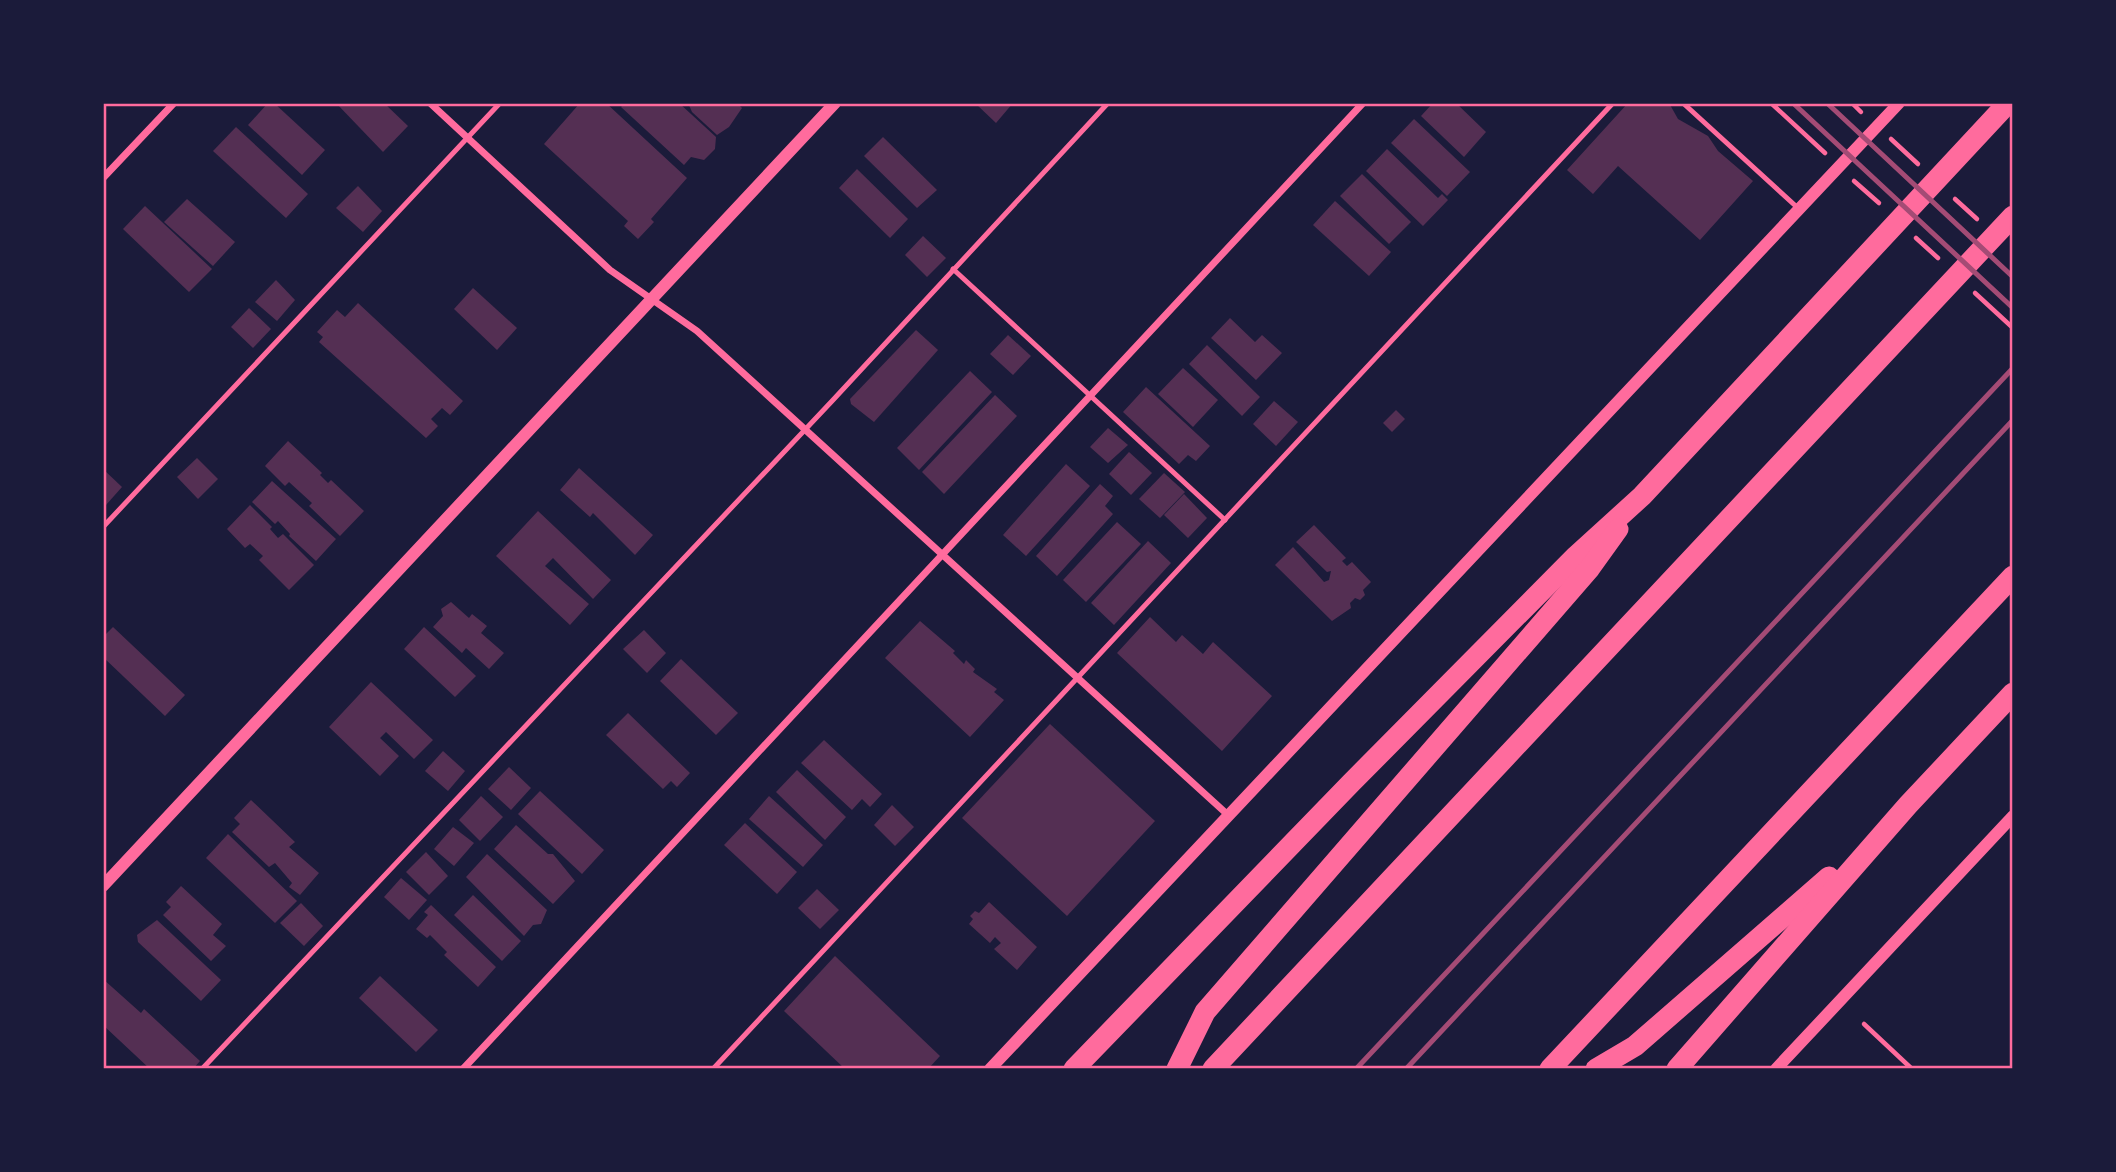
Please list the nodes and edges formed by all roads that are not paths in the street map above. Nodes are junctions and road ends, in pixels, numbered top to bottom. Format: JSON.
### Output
{"nodes":[{"id":1,"x":174,"y":103,"type":"edge"},
{"id":2,"x":430,"y":103,"type":"edge"},
{"id":3,"x":499,"y":103,"type":"edge"},
{"id":4,"x":835,"y":103,"type":"edge"},
{"id":5,"x":1108,"y":103,"type":"edge"},
{"id":6,"x":1363,"y":103,"type":"edge"},
{"id":7,"x":1613,"y":103,"type":"edge"},
{"id":8,"x":1683,"y":103,"type":"edge"},
{"id":9,"x":1899,"y":103,"type":"edge"},
{"id":10,"x":2008,"y":103,"type":"edge"},
{"id":11,"x":467,"y":138,"type":"junction"},
{"id":12,"x":103,"y":178,"type":"edge"},
{"id":13,"x":1799,"y":209,"type":"junction"},
{"id":14,"x":2013,"y":216,"type":"edge"},
{"id":15,"x":953,"y":270,"type":"junction"},
{"id":16,"x":652,"y":299,"type":"junction"},
{"id":17,"x":1090,"y":395,"type":"junction"},
{"id":18,"x":805,"y":429,"type":"junction"},
{"id":19,"x":1642,"y":496,"type":"junction"},
{"id":20,"x":1225,"y":520,"type":"junction"},
{"id":21,"x":103,"y":527,"type":"edge"},
{"id":22,"x":942,"y":555,"type":"junction"},
{"id":23,"x":2013,"y":576,"type":"edge"},
{"id":24,"x":1077,"y":678,"type":"junction"},
{"id":25,"x":2013,"y":693,"type":"edge"},
{"id":26,"x":1908,"y":805,"type":"junction"},
{"id":27,"x":1228,"y":815,"type":"junction"},
{"id":28,"x":2013,"y":816,"type":"edge"},
{"id":29,"x":103,"y":886,"type":"edge"},
{"id":30,"x":202,"y":1069,"type":"edge"},
{"id":31,"x":463,"y":1069,"type":"edge"},
{"id":32,"x":713,"y":1069,"type":"edge"},
{"id":33,"x":990,"y":1069,"type":"edge"},
{"id":34,"x":1074,"y":1069,"type":"edge"},
{"id":35,"x":1177,"y":1069,"type":"edge"},
{"id":36,"x":1213,"y":1069,"type":"edge"},
{"id":37,"x":1550,"y":1069,"type":"edge"},
{"id":38,"x":1596,"y":1069,"type":"edge"},
{"id":39,"x":1677,"y":1069,"type":"edge"},
{"id":40,"x":1776,"y":1069,"type":"edge"}],
"edges":[{"from":1,"to":12,"type":"street"},
{"from":2,"to":11,"type":"street"},
{"from":3,"to":11,"type":"lane"},
{"from":4,"to":16,"type":"street"},
{"from":5,"to":15,"type":"lane"},
{"from":6,"to":17,"type":"street"},
{"from":7,"to":20,"type":"lane"},
{"from":8,"to":13,"type":"lane"},
{"from":9,"to":13,"type":"street"},
{"from":10,"to":19,"type":"highway"},
{"from":11,"to":16,"type":"street"},
{"from":11,"to":21,"type":"lane"},
{"from":13,"to":27,"type":"street"},
{"from":14,"to":36,"type":"highway"},
{"from":15,"to":17,"type":"lane"},
{"from":15,"to":18,"type":"lane"},
{"from":16,"to":18,"type":"street"},
{"from":16,"to":29,"type":"street"},
{"from":17,"to":20,"type":"lane"},
{"from":17,"to":22,"type":"street"},
{"from":18,"to":22,"type":"street"},
{"from":18,"to":30,"type":"lane"},
{"from":19,"to":34,"type":"highway"},
{"from":19,"to":35,"type":"highway"},
{"from":20,"to":24,"type":"lane"},
{"from":22,"to":24,"type":"street"},
{"from":22,"to":31,"type":"street"},
{"from":23,"to":37,"type":"highway"},
{"from":24,"to":27,"type":"street"},
{"from":24,"to":32,"type":"lane"},
{"from":25,"to":26,"type":"highway"},
{"from":26,"to":38,"type":"highway"},
{"from":26,"to":39,"type":"highway"},
{"from":27,"to":33,"type":"street"},
{"from":28,"to":40,"type":"street"}]}
